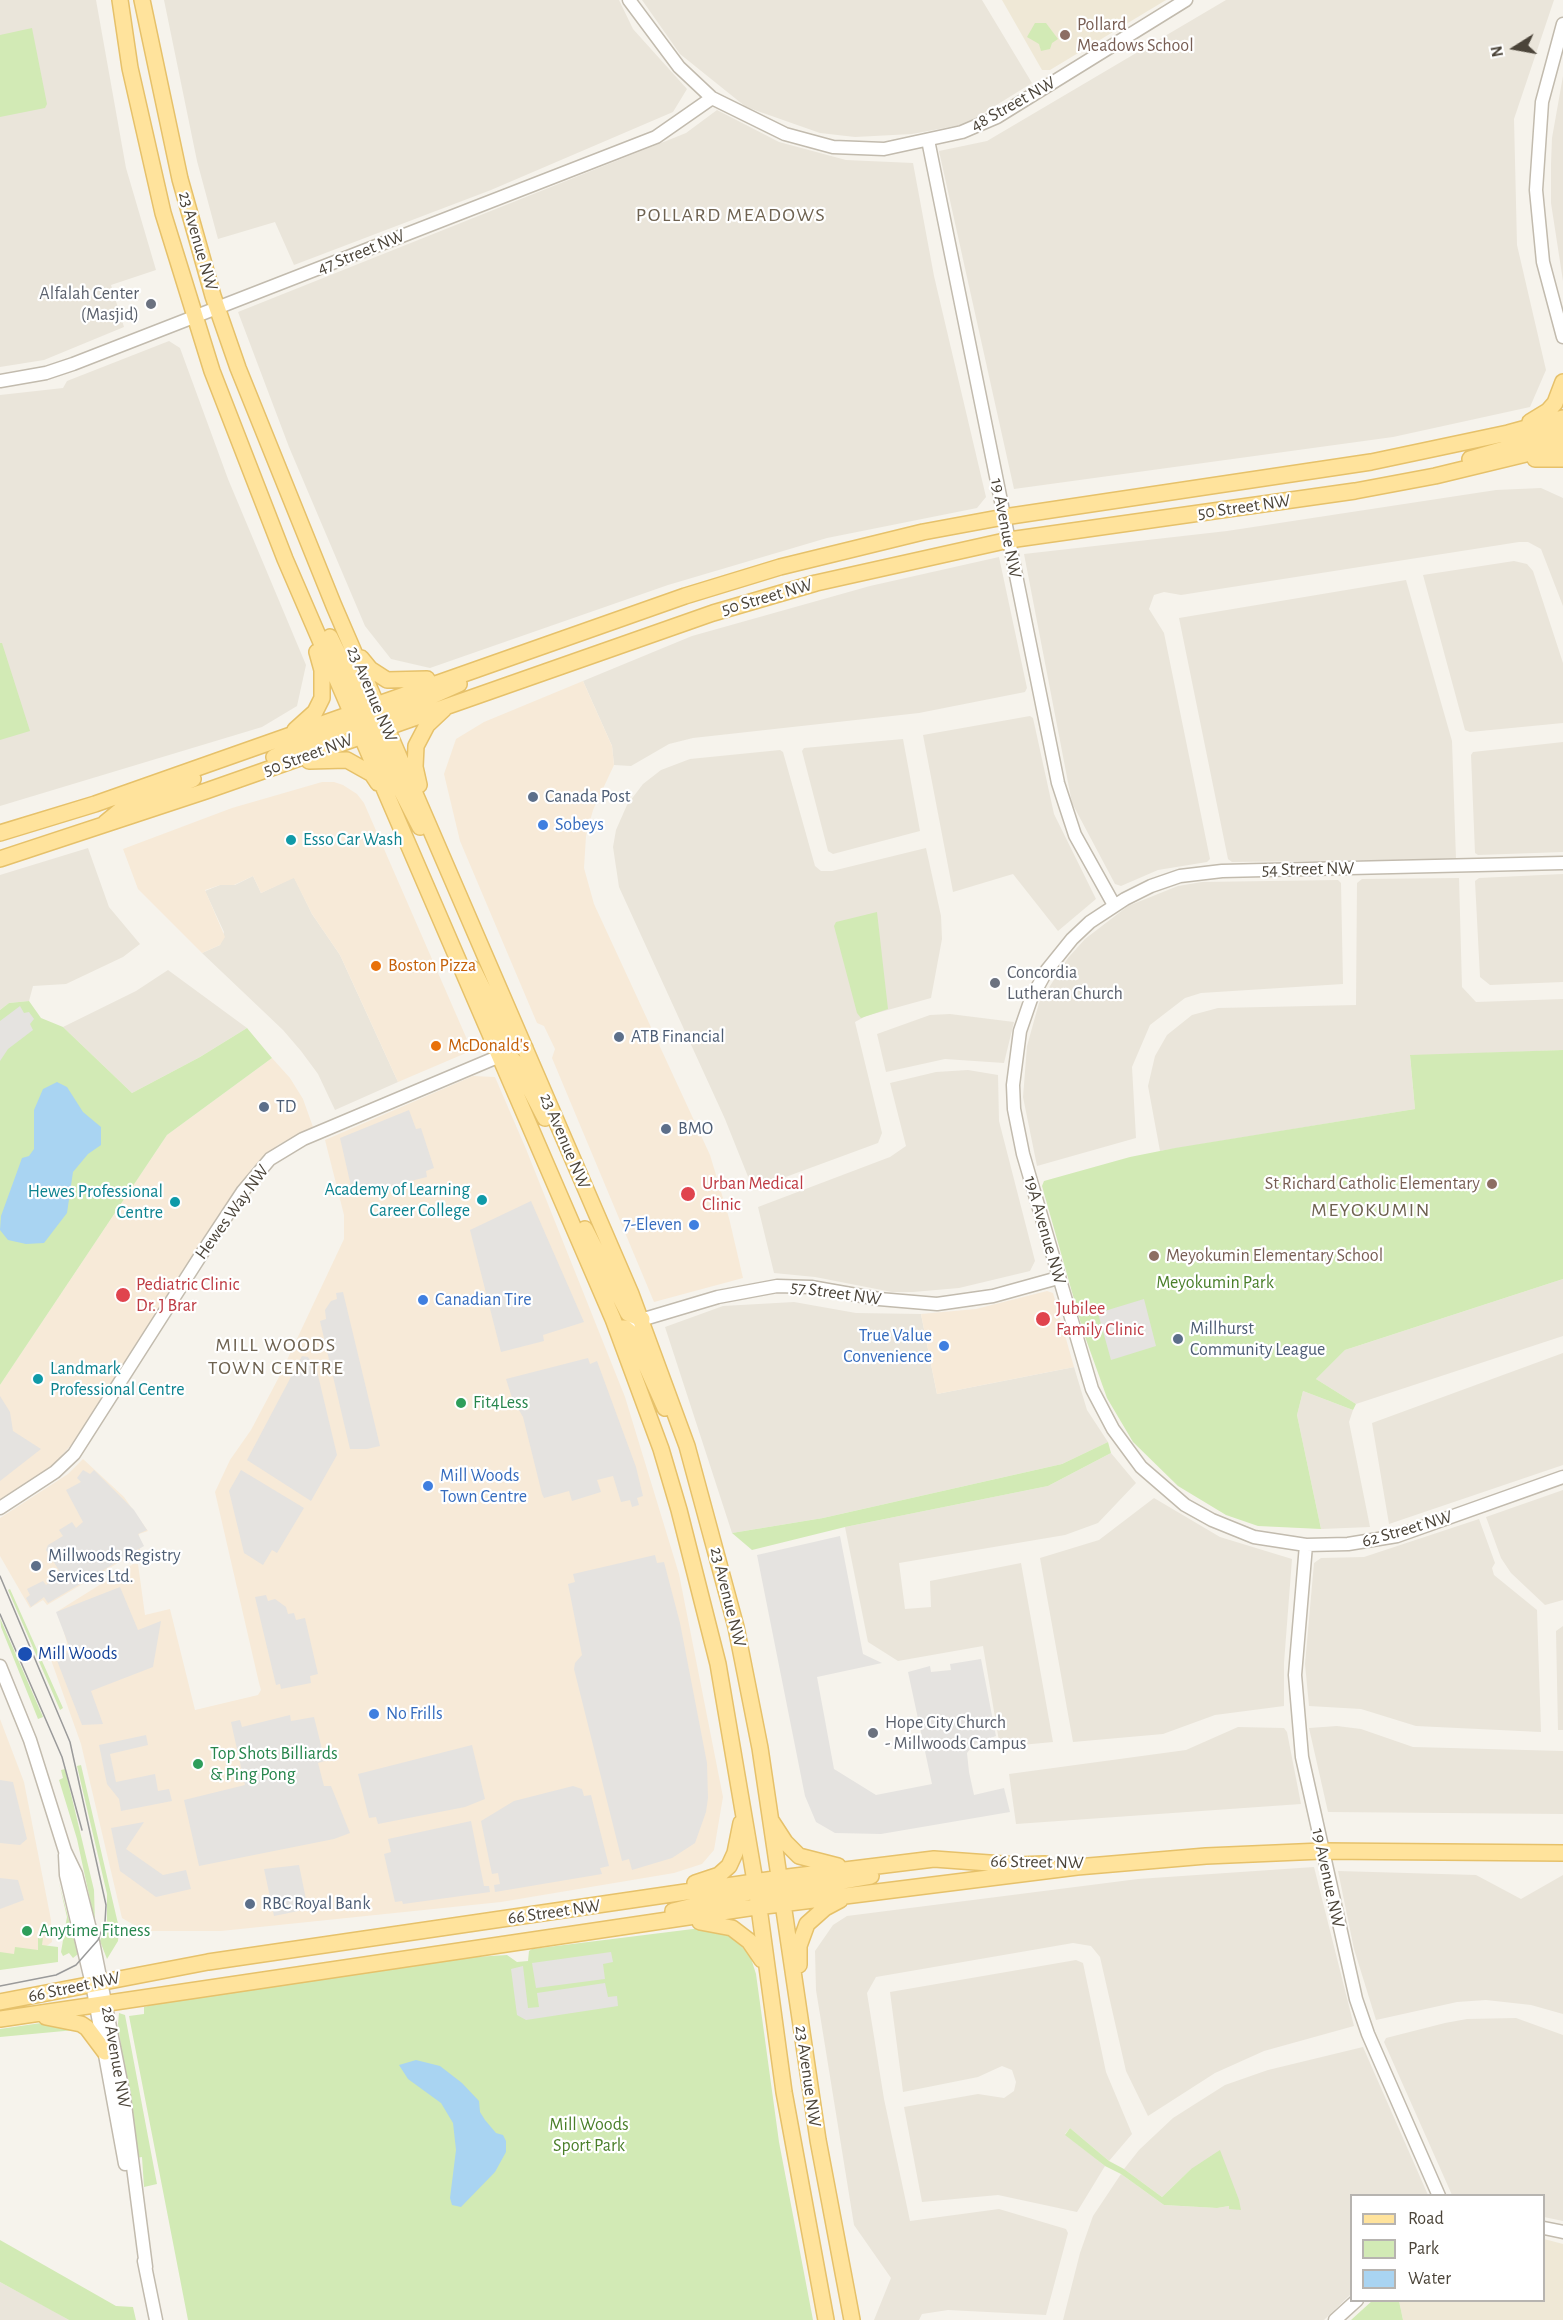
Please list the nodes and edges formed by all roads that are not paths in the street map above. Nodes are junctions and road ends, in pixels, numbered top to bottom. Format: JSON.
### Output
{"nodes":[{"id":1,"x":120,"y":0,"type":"edge"},
{"id":2,"x":629,"y":0,"type":"edge"},
{"id":3,"x":1186,"y":0,"type":"edge"},
{"id":4,"x":142,"y":3,"type":"edge"},
{"id":5,"x":1563,"y":24,"type":"edge"},
{"id":6,"x":712,"y":98,"type":"junction"},
{"id":7,"x":928,"y":140,"type":"junction"},
{"id":8,"x":217,"y":308,"type":"junction"},
{"id":9,"x":194,"y":317,"type":"junction"},
{"id":10,"x":1563,"y":337,"type":"edge"},
{"id":11,"x":0,"y":381,"type":"edge"},
{"id":12,"x":1563,"y":382,"type":"edge"},
{"id":13,"x":1563,"y":418,"type":"edge"},
{"id":14,"x":1563,"y":432,"type":"edge"},
{"id":15,"x":1508,"y":433,"type":"junction"},
{"id":16,"x":1563,"y":445,"type":"edge"},
{"id":17,"x":1511,"y":459,"type":"junction"},
{"id":18,"x":1563,"y":459,"type":"edge"},
{"id":19,"x":1435,"y":476,"type":"junction"},
{"id":20,"x":1004,"y":517,"type":"junction"},
{"id":21,"x":1009,"y":540,"type":"junction"},
{"id":22,"x":285,"y":558,"type":"junction"},
{"id":23,"x":354,"y":652,"type":"junction"},
{"id":24,"x":522,"y":653,"type":"junction"},
{"id":25,"x":460,"y":674,"type":"junction"},
{"id":26,"x":448,"y":705,"type":"junction"},
{"id":27,"x":369,"y":720,"type":"junction"},
{"id":28,"x":288,"y":736,"type":"junction"},
{"id":29,"x":243,"y":751,"type":"junction"},
{"id":30,"x":294,"y":760,"type":"junction"},
{"id":31,"x":204,"y":792,"type":"junction"},
{"id":32,"x":391,"y":802,"type":"junction"},
{"id":33,"x":423,"y":810,"type":"junction"},
{"id":34,"x":102,"y":827,"type":"junction"},
{"id":35,"x":0,"y":833,"type":"edge"},
{"id":36,"x":0,"y":860,"type":"edge"},
{"id":37,"x":1563,"y":863,"type":"edge"},
{"id":38,"x":455,"y":884,"type":"junction"},
{"id":39,"x":1114,"y":905,"type":"junction"},
{"id":40,"x":448,"y":934,"type":"junction"},
{"id":41,"x":1072,"y":939,"type":"joint"},
{"id":42,"x":525,"y":1048,"type":"junction"},
{"id":43,"x":500,"y":1055,"type":"junction"},
{"id":44,"x":576,"y":1168,"type":"junction"},
{"id":45,"x":551,"y":1173,"type":"junction"},
{"id":46,"x":1058,"y":1278,"type":"junction"},
{"id":47,"x":642,"y":1319,"type":"junction"},
{"id":48,"x":617,"y":1329,"type":"junction"},
{"id":49,"x":689,"y":1456,"type":"junction"},
{"id":50,"x":1563,"y":1478,"type":"edge"},
{"id":51,"x":0,"y":1508,"type":"edge"},
{"id":52,"x":1212,"y":1520,"type":"joint"},
{"id":53,"x":1306,"y":1545,"type":"junction"},
{"id":54,"x":718,"y":1664,"type":"junction"},
{"id":55,"x":0,"y":1666,"type":"edge"},
{"id":56,"x":743,"y":1814,"type":"junction"},
{"id":57,"x":770,"y":1819,"type":"junction"},
{"id":58,"x":1322,"y":1851,"type":"junction"},
{"id":59,"x":1563,"y":1853,"type":"edge"},
{"id":60,"x":913,"y":1861,"type":"junction"},
{"id":61,"x":1112,"y":1864,"type":"junction"},
{"id":62,"x":849,"y":1870,"type":"junction"},
{"id":63,"x":769,"y":1892,"type":"junction"},
{"id":64,"x":849,"y":1895,"type":"junction"},
{"id":65,"x":659,"y":1896,"type":"junction"},
{"id":66,"x":682,"y":1919,"type":"junction"},
{"id":67,"x":632,"y":1927,"type":"junction"},
{"id":68,"x":766,"y":1971,"type":"junction"},
{"id":69,"x":99,"y":1992,"type":"junction"},
{"id":70,"x":0,"y":2002,"type":"edge"},
{"id":71,"x":797,"y":2004,"type":"junction"},
{"id":72,"x":0,"y":2012,"type":"edge"},
{"id":73,"x":32,"y":2015,"type":"junction"},
{"id":74,"x":0,"y":2019,"type":"edge"},
{"id":75,"x":105,"y":2052,"type":"junction"},
{"id":76,"x":807,"y":2068,"type":"junction"},
{"id":77,"x":1438,"y":2194,"type":"edge"},
{"id":78,"x":1545,"y":2228,"type":"edge"},
{"id":79,"x":1563,"y":2232,"type":"edge"},
{"id":80,"x":146,"y":2267,"type":"junction"},
{"id":81,"x":1356,"y":2302,"type":"edge"},
{"id":82,"x":156,"y":2320,"type":"edge"},
{"id":83,"x":826,"y":2320,"type":"edge"},
{"id":84,"x":852,"y":2320,"type":"edge"},
{"id":85,"x":1335,"y":2320,"type":"edge"}],
"edges":[{"from":1,"to":9,"type":"main road","name":"23 Avenue NW"},
{"from":2,"to":6,"type":"street","name":"48 Street NW"},
{"from":3,"to":7,"type":"street","name":"48 Street NW"},
{"from":4,"to":8,"type":"main road","name":"23 Avenue NW"},
{"from":5,"to":10,"type":"street"},
{"from":6,"to":7,"type":"street","name":"48 Street NW"},
{"from":6,"to":8,"type":"street","name":"47 Street NW"},
{"from":7,"to":20,"type":"street","name":"19 Avenue NW"},
{"from":8,"to":9,"type":"street","name":"47 Street NW"},
{"from":8,"to":23,"type":"main road","name":"23 Avenue NW"},
{"from":9,"to":11,"type":"street","name":"47 Street NW"},
{"from":9,"to":22,"type":"main road","name":"23 Avenue NW"},
{"from":12,"to":15,"type":"main road"},
{"from":13,"to":15,"type":"main road","name":"50 Street NW"},
{"from":14,"to":19,"type":"main road"},
{"from":15,"to":20,"type":"main road","name":"50 Street NW"},
{"from":16,"to":17,"type":"main road","name":"50 Street NW"},
{"from":17,"to":18,"type":"main road"},
{"from":17,"to":19,"type":"main road","name":"50 Street NW"},
{"from":19,"to":21,"type":"main road","name":"50 Street NW"},
{"from":20,"to":21,"type":"street","name":"19 Avenue NW"},
{"from":20,"to":24,"type":"main road","name":"50 Street NW"},
{"from":21,"to":26,"type":"main road","name":"50 Street NW"},
{"from":21,"to":39,"type":"street","name":"19 Avenue NW"},
{"from":22,"to":27,"type":"main road","name":"23 Avenue NW"},
{"from":22,"to":28,"type":"main road"},
{"from":23,"to":25,"type":"main road"},
{"from":23,"to":27,"type":"main road","name":"23 Avenue NW"},
{"from":24,"to":25,"type":"main road","name":"50 Street NW"},
{"from":24,"to":27,"type":"main road"},
{"from":25,"to":27,"type":"main road","name":"50 Street NW"},
{"from":26,"to":27,"type":"main road","name":"50 Street NW"},
{"from":26,"to":33,"type":"main road"},
{"from":27,"to":28,"type":"main road","name":"50 Street NW"},
{"from":27,"to":30,"type":"main road","name":"50 Street NW"},
{"from":27,"to":31,"type":"main road"},
{"from":27,"to":32,"type":"main road","name":"23 Avenue NW"},
{"from":27,"to":33,"type":"main road","name":"23 Avenue NW"},
{"from":27,"to":38,"type":"main road"},
{"from":28,"to":29,"type":"main road","name":"50 Street NW"},
{"from":29,"to":34,"type":"main road"},
{"from":29,"to":35,"type":"main road","name":"50 Street NW"},
{"from":30,"to":31,"type":"main road","name":"50 Street NW"},
{"from":30,"to":32,"type":"main road"},
{"from":31,"to":34,"type":"main road","name":"50 Street NW"},
{"from":32,"to":40,"type":"main road","name":"23 Avenue NW"},
{"from":33,"to":38,"type":"main road","name":"23 Avenue NW"},
{"from":34,"to":36,"type":"main road","name":"50 Street NW"},
{"from":37,"to":39,"type":"street","name":"54 Street NW"},
{"from":38,"to":42,"type":"main road","name":"23 Avenue NW"},
{"from":39,"to":41,"type":"street","name":"54 Street NW"},
{"from":40,"to":42,"type":"main road"},
{"from":40,"to":43,"type":"main road","name":"23 Avenue NW"},
{"from":41,"to":46,"type":"street","name":"19A Avenue NW"},
{"from":42,"to":43,"type":"street","name":"Hewes Way NW"},
{"from":42,"to":44,"type":"main road","name":"23 Avenue NW"},
{"from":43,"to":44,"type":"main road"},
{"from":43,"to":45,"type":"main road","name":"23 Avenue NW"},
{"from":43,"to":51,"type":"street","name":"Hewes Way NW"},
{"from":44,"to":47,"type":"main road","name":"23 Avenue NW"},
{"from":45,"to":47,"type":"main road"},
{"from":45,"to":48,"type":"main road","name":"23 Avenue NW"},
{"from":46,"to":47,"type":"street","name":"57 Street NW"},
{"from":46,"to":52,"type":"street","name":"19A Avenue NW"},
{"from":47,"to":48,"type":"street","name":"57 Street NW"},
{"from":47,"to":49,"type":"main road","name":"23 Avenue NW"},
{"from":48,"to":49,"type":"main road"},
{"from":48,"to":54,"type":"main road","name":"23 Avenue NW"},
{"from":49,"to":57,"type":"main road","name":"23 Avenue NW"},
{"from":50,"to":53,"type":"street","name":"62 Street NW"},
{"from":52,"to":53,"type":"street","name":"62 Street NW"},
{"from":53,"to":58,"type":"street","name":"19 Avenue NW"},
{"from":54,"to":56,"type":"main road","name":"23 Avenue NW"},
{"from":54,"to":63,"type":"main road"},
{"from":55,"to":69,"type":"street","name":"28 Avenue NW"},
{"from":56,"to":63,"type":"main road","name":"23 Avenue NW"},
{"from":56,"to":65,"type":"main road"},
{"from":57,"to":62,"type":"main road"},
{"from":57,"to":63,"type":"main road","name":"23 Avenue NW"},
{"from":58,"to":59,"type":"main road","name":"66 Street NW"},
{"from":58,"to":61,"type":"main road","name":"66 Street NW"},
{"from":58,"to":77,"type":"street","name":"19 Avenue NW"},
{"from":60,"to":61,"type":"main road","name":"66 Street NW"},
{"from":60,"to":62,"type":"main road","name":"66 Street NW"},
{"from":60,"to":63,"type":"main road"},
{"from":61,"to":64,"type":"main road","name":"66 Street NW"},
{"from":62,"to":63,"type":"main road","name":"66 Street NW"},
{"from":63,"to":64,"type":"main road","name":"66 Street NW"},
{"from":63,"to":65,"type":"main road","name":"66 Street NW"},
{"from":63,"to":66,"type":"main road","name":"66 Street NW"},
{"from":63,"to":67,"type":"main road"},
{"from":63,"to":68,"type":"main road","name":"23 Avenue NW"},
{"from":63,"to":71,"type":"main road","name":"23 Avenue NW"},
{"from":63,"to":76,"type":"main road"},
{"from":64,"to":71,"type":"main road"},
{"from":65,"to":69,"type":"main road","name":"66 Street NW"},
{"from":66,"to":67,"type":"main road","name":"66 Street NW"},
{"from":66,"to":68,"type":"main road"},
{"from":67,"to":69,"type":"main road","name":"66 Street NW"},
{"from":68,"to":83,"type":"main road","name":"23 Avenue NW"},
{"from":69,"to":70,"type":"main road","name":"66 Street NW"},
{"from":69,"to":72,"type":"main road"},
{"from":69,"to":73,"type":"main road","name":"66 Street NW"},
{"from":69,"to":75,"type":"street","name":"28 Avenue NW"},
{"from":69,"to":80,"type":"street","name":"28 Avenue NW"},
{"from":71,"to":76,"type":"main road","name":"23 Avenue NW"},
{"from":73,"to":74,"type":"main road","name":"66 Street NW"},
{"from":73,"to":75,"type":"main road"},
{"from":75,"to":80,"type":"street","name":"28 Avenue NW"},
{"from":76,"to":84,"type":"main road","name":"23 Avenue NW"},
{"from":78,"to":79,"type":"street"},
{"from":80,"to":82,"type":"street","name":"28 Avenue NW"},
{"from":81,"to":85,"type":"street"}]}
